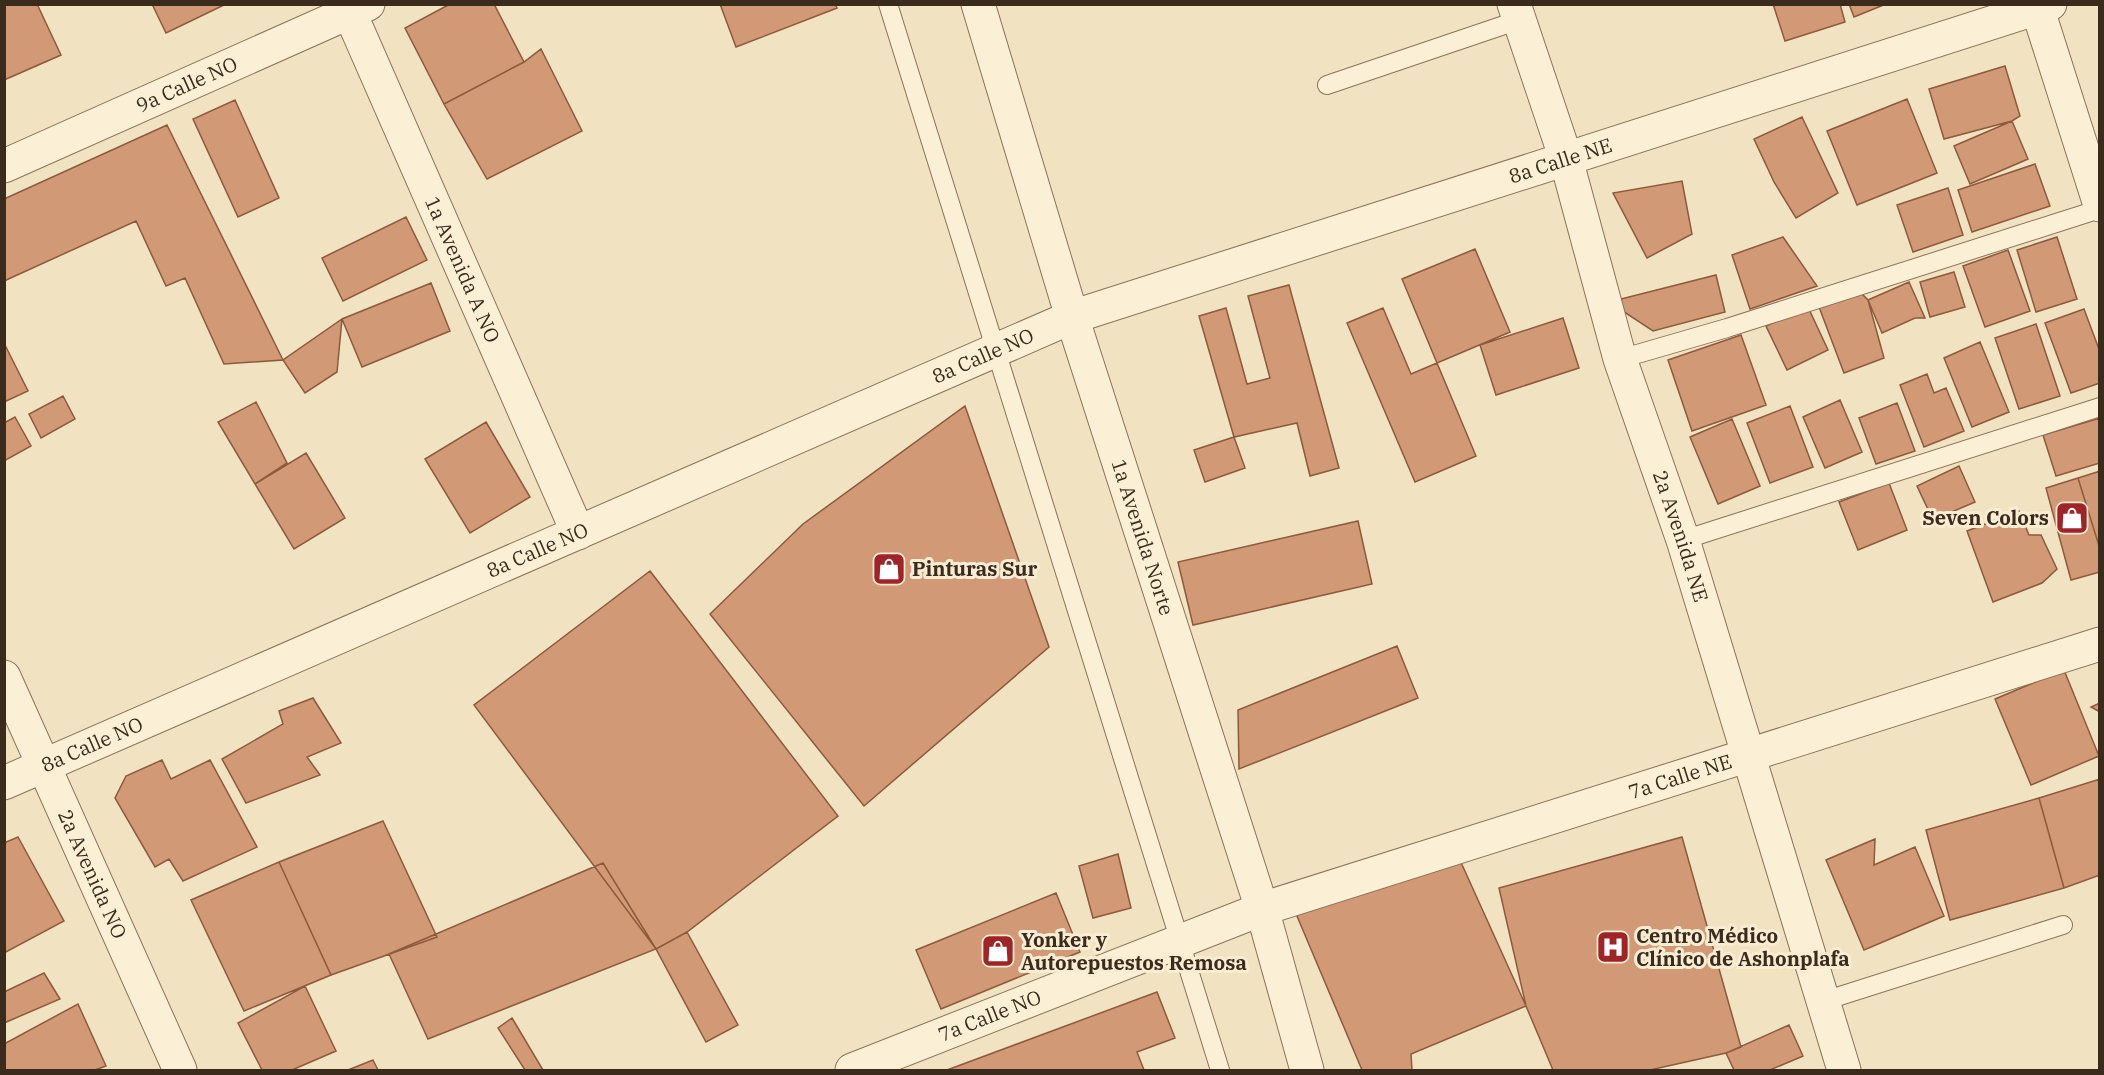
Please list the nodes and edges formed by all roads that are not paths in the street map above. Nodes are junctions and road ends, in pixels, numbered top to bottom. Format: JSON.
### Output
{"nodes":[{"id":1,"x":888,"y":4,"type":"edge"},
{"id":2,"x":978,"y":4,"type":"edge"},
{"id":3,"x":2041,"y":6,"type":"edge"},
{"id":4,"x":355,"y":7,"type":"edge"},
{"id":5,"x":1517,"y":13,"type":"edge"},
{"id":6,"x":1327,"y":85,"type":"dead end"},
{"id":7,"x":1566,"y":159,"type":"junction"},
{"id":8,"x":4,"y":166,"type":"edge"},
{"id":9,"x":2100,"y":207,"type":"edge"},
{"id":10,"x":1072,"y":317,"type":"junction"},
{"id":11,"x":995,"y":351,"type":"junction"},
{"id":12,"x":1620,"y":359,"type":"junction"},
{"id":13,"x":2100,"y":407,"type":"edge"},
{"id":14,"x":578,"y":533,"type":"junction"},
{"id":15,"x":1683,"y":540,"type":"junction"},
{"id":16,"x":2100,"y":644,"type":"edge"},
{"id":17,"x":4,"y":677,"type":"edge"},
{"id":18,"x":1750,"y":755,"type":"junction"},
{"id":19,"x":44,"y":766,"type":"junction"},
{"id":20,"x":4,"y":783,"type":"edge"},
{"id":21,"x":1262,"y":909,"type":"junction"},
{"id":22,"x":2063,"y":925,"type":"dead end"},
{"id":23,"x":1181,"y":941,"type":"junction"},
{"id":24,"x":1824,"y":1001,"type":"junction"},
{"id":25,"x":180,"y":1071,"type":"edge"},
{"id":26,"x":852,"y":1071,"type":"edge"},
{"id":27,"x":1221,"y":1071,"type":"edge"},
{"id":28,"x":1307,"y":1071,"type":"edge"},
{"id":29,"x":1845,"y":1071,"type":"edge"}],
"edges":[{"from":1,"to":11,"type":"lane"},
{"from":2,"to":10,"type":"street","name":"1a Avenida Norte"},
{"from":3,"to":7,"type":"street","name":"8a Calle NE"},
{"from":3,"to":9,"type":"street"},
{"from":4,"to":8,"type":"street","name":"9a Calle NO"},
{"from":4,"to":14,"type":"street","name":"1a Avenida A NO"},
{"from":5,"to":6,"type":"lane"},
{"from":5,"to":7,"type":"street","name":"2a Avenida NE"},
{"from":7,"to":10,"type":"street","name":"8a Calle NE"},
{"from":7,"to":12,"type":"street","name":"2a Avenida NE"},
{"from":9,"to":12,"type":"lane"},
{"from":10,"to":11,"type":"street","name":"8a Calle NO"},
{"from":10,"to":21,"type":"street","name":"1a Avenida Norte"},
{"from":11,"to":14,"type":"street","name":"8a Calle NO"},
{"from":11,"to":23,"type":"lane"},
{"from":12,"to":15,"type":"street","name":"2a Avenida NE"},
{"from":13,"to":15,"type":"lane"},
{"from":14,"to":19,"type":"street","name":"8a Calle NO"},
{"from":15,"to":18,"type":"street","name":"2a Avenida NE"},
{"from":16,"to":18,"type":"street","name":"7a Calle NE"},
{"from":17,"to":19,"type":"street","name":"2a Avenida NO"},
{"from":18,"to":21,"type":"street","name":"7a Calle NE"},
{"from":18,"to":24,"type":"street","name":"2a Avenida NE"},
{"from":19,"to":20,"type":"street","name":"8a Calle NO"},
{"from":19,"to":25,"type":"street","name":"2a Avenida NO"},
{"from":21,"to":23,"type":"street","name":"7a Calle NO"},
{"from":21,"to":28,"type":"street","name":"1a Avenida Norte"},
{"from":22,"to":24,"type":"lane"},
{"from":23,"to":26,"type":"street","name":"7a Calle NO"},
{"from":23,"to":27,"type":"lane"},
{"from":24,"to":29,"type":"street","name":"2a Avenida NE"}]}
